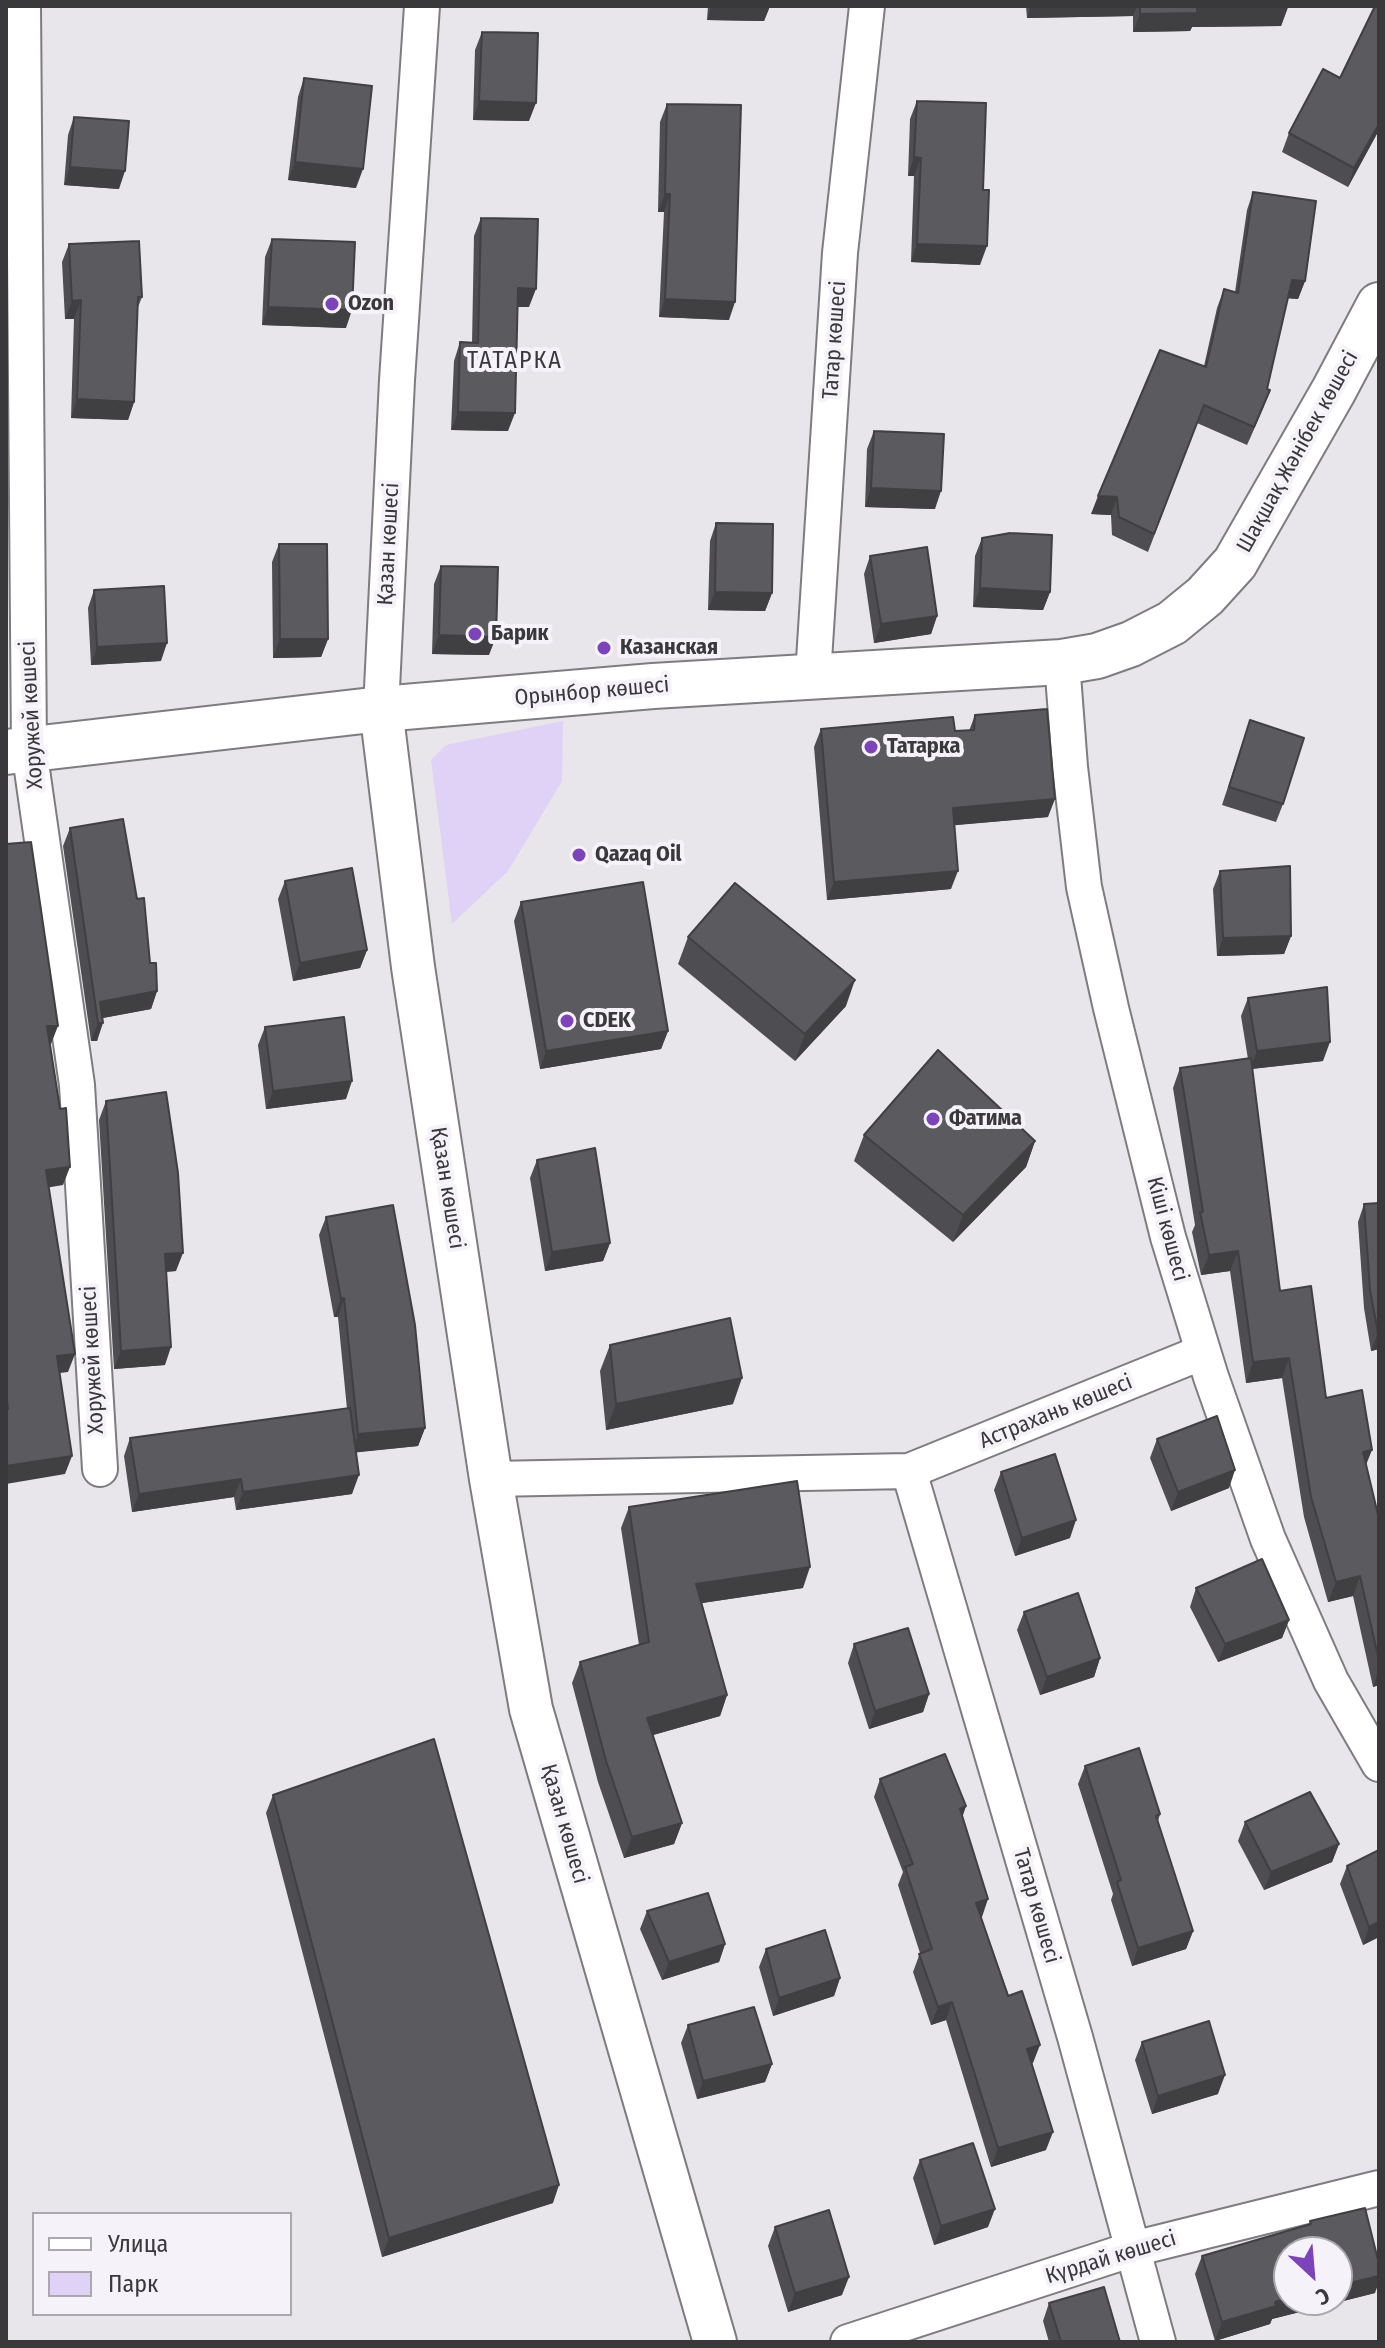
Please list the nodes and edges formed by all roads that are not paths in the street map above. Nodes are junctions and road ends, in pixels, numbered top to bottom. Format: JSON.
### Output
{"nodes":[{"id":1,"x":23,"y":6,"type":"edge"},
{"id":2,"x":422,"y":6,"type":"edge"},
{"id":3,"x":867,"y":6,"type":"edge"},
{"id":4,"x":1379,"y":305,"type":"edge"},
{"id":5,"x":1172,"y":623,"type":"joint"},
{"id":6,"x":1062,"y":662,"type":"junction"},
{"id":7,"x":813,"y":676,"type":"junction"},
{"id":8,"x":381,"y":709,"type":"junction"},
{"id":9,"x":18,"y":750,"type":"edge"},
{"id":10,"x":1203,"y":1352,"type":"junction"},
{"id":11,"x":100,"y":1469,"type":"dead end"},
{"id":12,"x":909,"y":1471,"type":"junction"},
{"id":13,"x":491,"y":1479,"type":"junction"},
{"id":14,"x":1379,"y":1764,"type":"edge"},
{"id":15,"x":1379,"y":2188,"type":"edge"},
{"id":16,"x":1133,"y":2249,"type":"junction"},
{"id":17,"x":715,"y":2342,"type":"edge"},
{"id":18,"x":848,"y":2342,"type":"edge"},
{"id":19,"x":1158,"y":2342,"type":"edge"}],
"edges":[{"from":1,"to":9,"type":"street","name":"Хоружей көшесі"},
{"from":2,"to":8,"type":"street","name":"Қазан көшесі"},
{"from":3,"to":7,"type":"street","name":"Татар көшесі"},
{"from":4,"to":5,"type":"main road","name":"Шақшақ Жәнібек көшесі"},
{"from":5,"to":6,"type":"main road","name":"Орынбор көшесі"},
{"from":6,"to":7,"type":"main road","name":"Орынбор көшесі"},
{"from":6,"to":10,"type":"street","name":"Кіші көшесі"},
{"from":7,"to":8,"type":"main road","name":"Орынбор көшесі"},
{"from":8,"to":9,"type":"main road","name":"Орынбор көшесі"},
{"from":8,"to":13,"type":"street","name":"Қазан көшесі"},
{"from":9,"to":11,"type":"street","name":"Хоружей көшесі"},
{"from":10,"to":12,"type":"street","name":"Астрахань көшесі"},
{"from":10,"to":14,"type":"street","name":"Кіші көшесі"},
{"from":12,"to":13,"type":"street"},
{"from":12,"to":16,"type":"street","name":"Татар көшесі"},
{"from":13,"to":17,"type":"street","name":"Қазан көшесі"},
{"from":15,"to":16,"type":"street","name":"Күрдай көшесі"},
{"from":16,"to":18,"type":"street","name":"Күрдай көшесі"},
{"from":16,"to":19,"type":"street","name":"Татар көшесі"}]}
